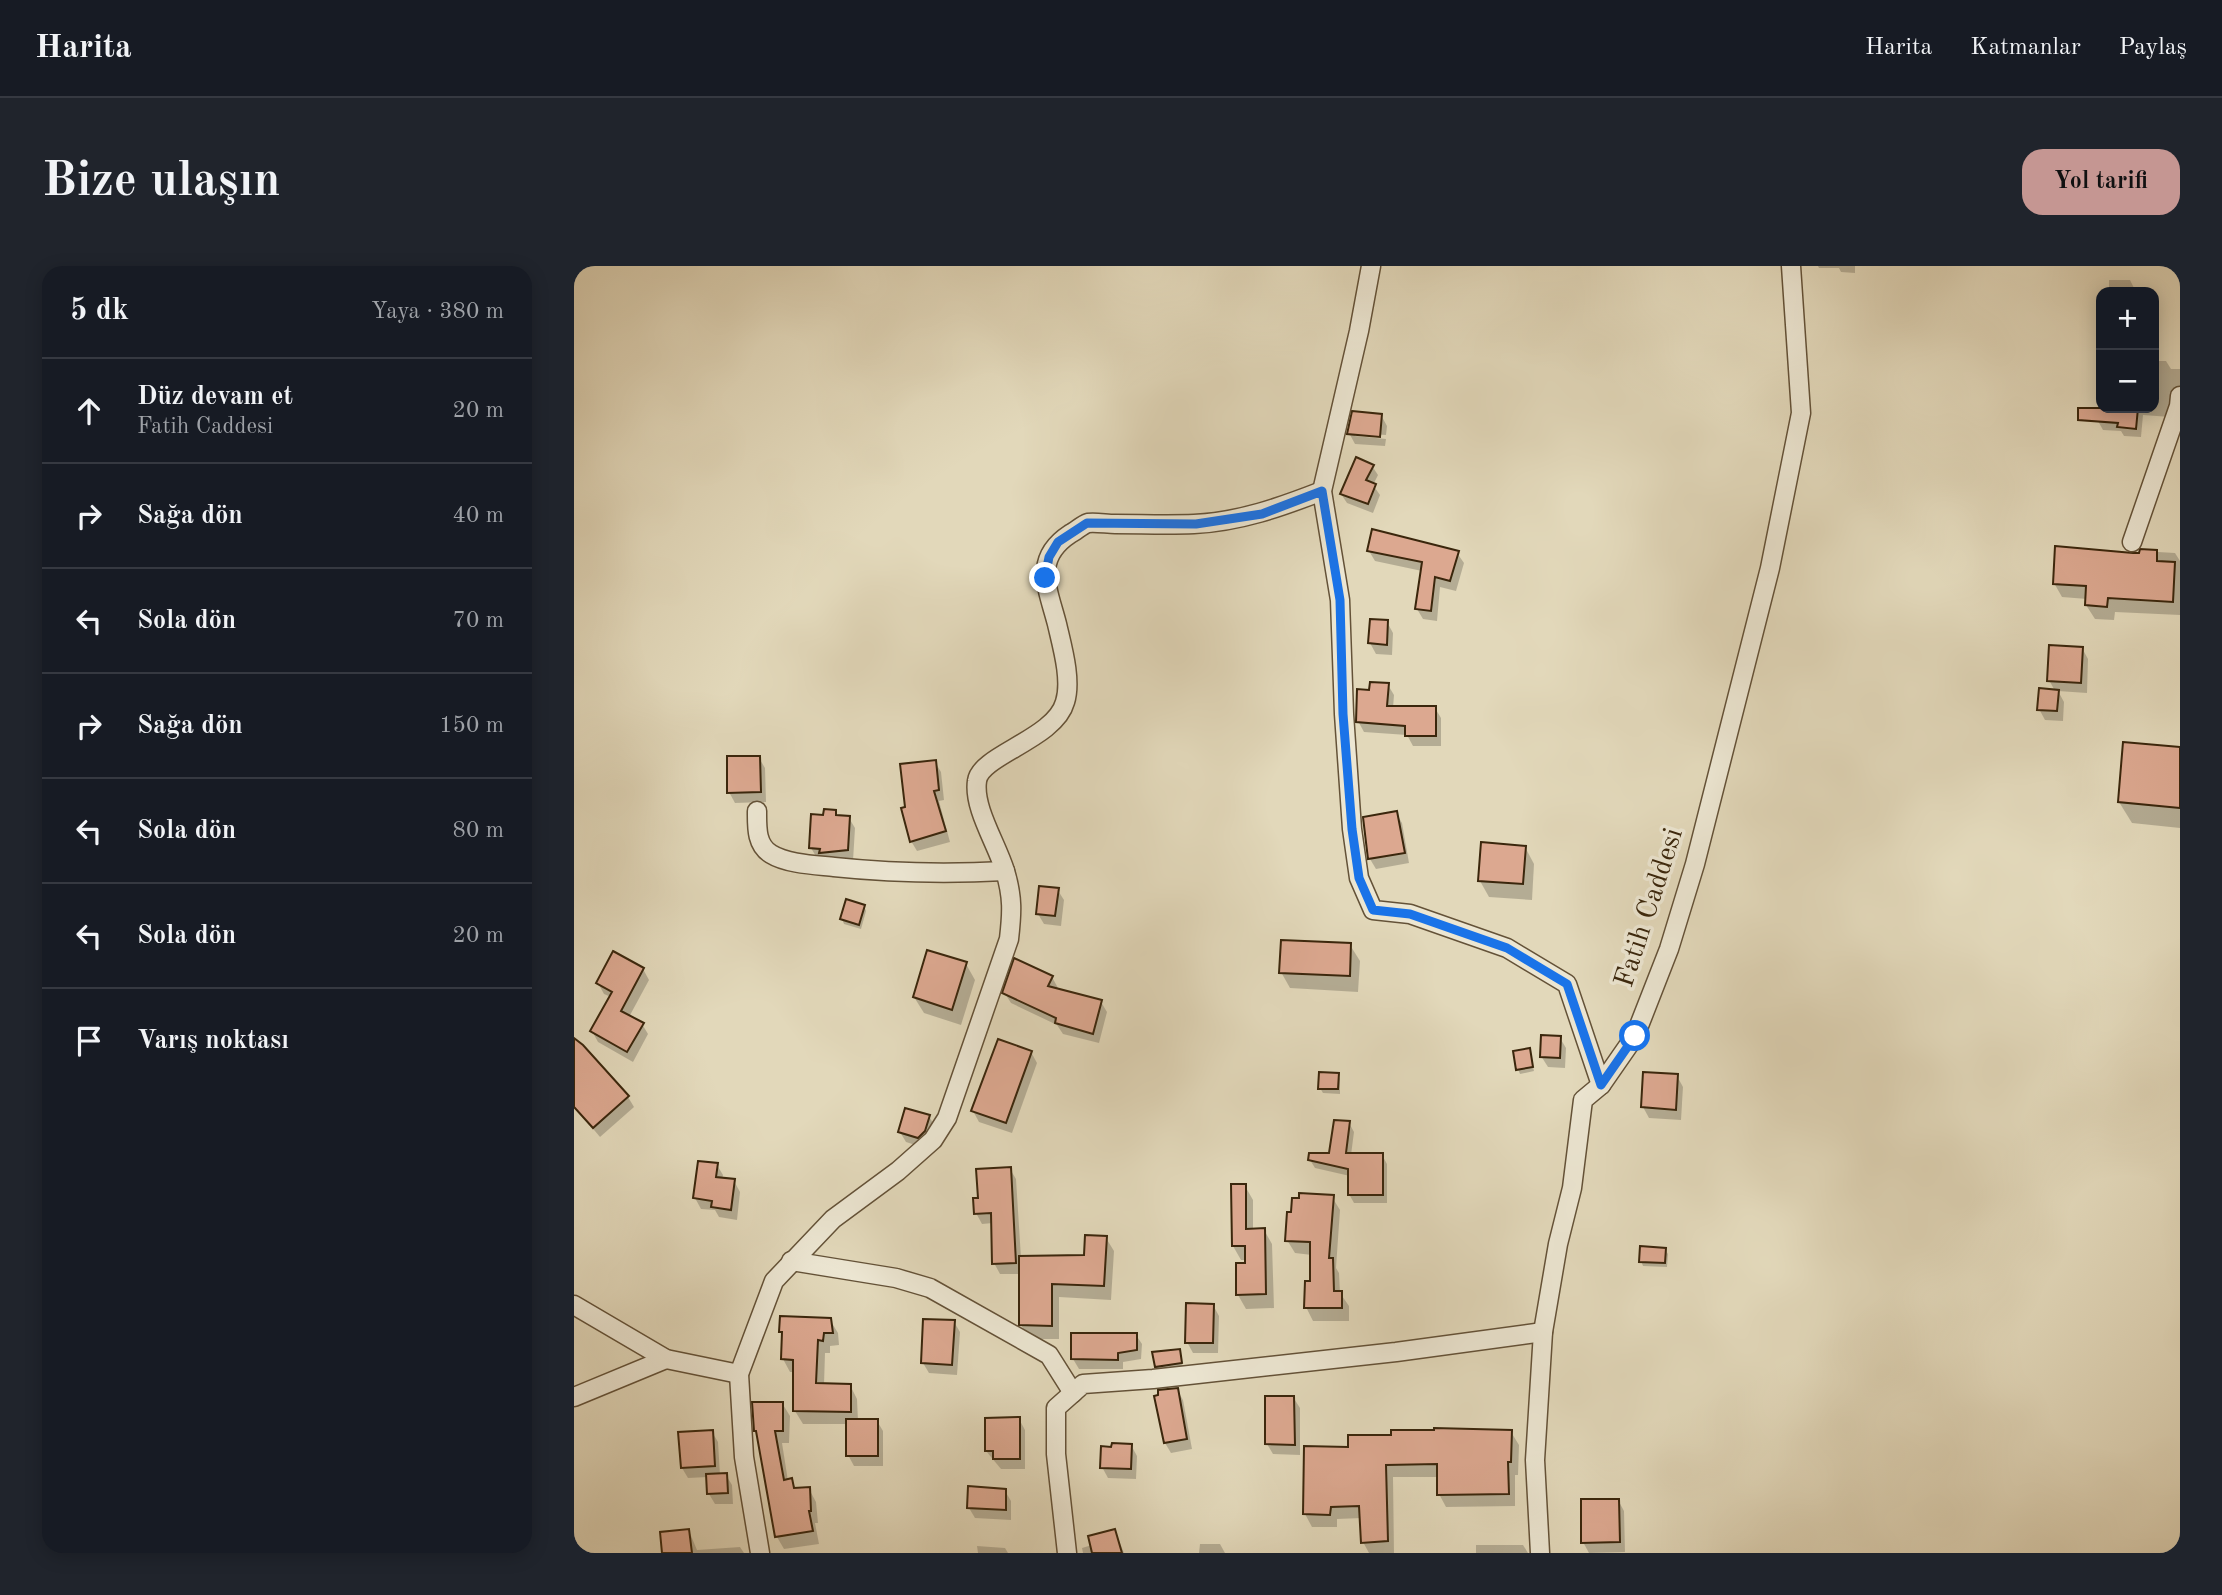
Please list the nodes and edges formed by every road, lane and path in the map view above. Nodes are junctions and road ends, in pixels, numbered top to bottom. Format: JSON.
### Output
{"nodes":[{"id":1,"x":1371,"y":266,"type":"edge"},
{"id":2,"x":1791,"y":266,"type":"edge"},
{"id":3,"x":2180,"y":396,"type":"edge"},
{"id":4,"x":1322,"y":491,"type":"junction"},
{"id":5,"x":2132,"y":542,"type":"dead end"},
{"id":6,"x":757,"y":811,"type":"dead end"},
{"id":7,"x":1005,"y":871,"type":"junction"},
{"id":8,"x":1601,"y":1085,"type":"junction"},
{"id":9,"x":791,"y":1261,"type":"junction"},
{"id":10,"x":574,"y":1305,"type":"edge"},
{"id":11,"x":1543,"y":1332,"type":"junction"},
{"id":12,"x":666,"y":1359,"type":"junction"},
{"id":13,"x":739,"y":1374,"type":"junction"},
{"id":14,"x":1073,"y":1393,"type":"junction"},
{"id":15,"x":574,"y":1397,"type":"edge"},
{"id":16,"x":760,"y":1553,"type":"edge"},
{"id":17,"x":1067,"y":1553,"type":"edge"},
{"id":18,"x":1541,"y":1553,"type":"edge"}],
"edges":[{"from":1,"to":4,"type":"street"},
{"from":2,"to":8,"type":"street","name":"Fatih Caddesi"},
{"from":3,"to":5,"type":"street"},
{"from":4,"to":7,"type":"street"},
{"from":4,"to":8,"type":"street"},
{"from":6,"to":7,"type":"street"},
{"from":7,"to":9,"type":"street"},
{"from":8,"to":11,"type":"street","name":"Fatih Caddesi"},
{"from":9,"to":13,"type":"street"},
{"from":9,"to":14,"type":"street"},
{"from":10,"to":12,"type":"street"},
{"from":11,"to":14,"type":"street"},
{"from":11,"to":18,"type":"street","name":"Fatih Caddesi"},
{"from":12,"to":13,"type":"street"},
{"from":12,"to":15,"type":"street"},
{"from":13,"to":16,"type":"street"},
{"from":14,"to":17,"type":"street"}]}
